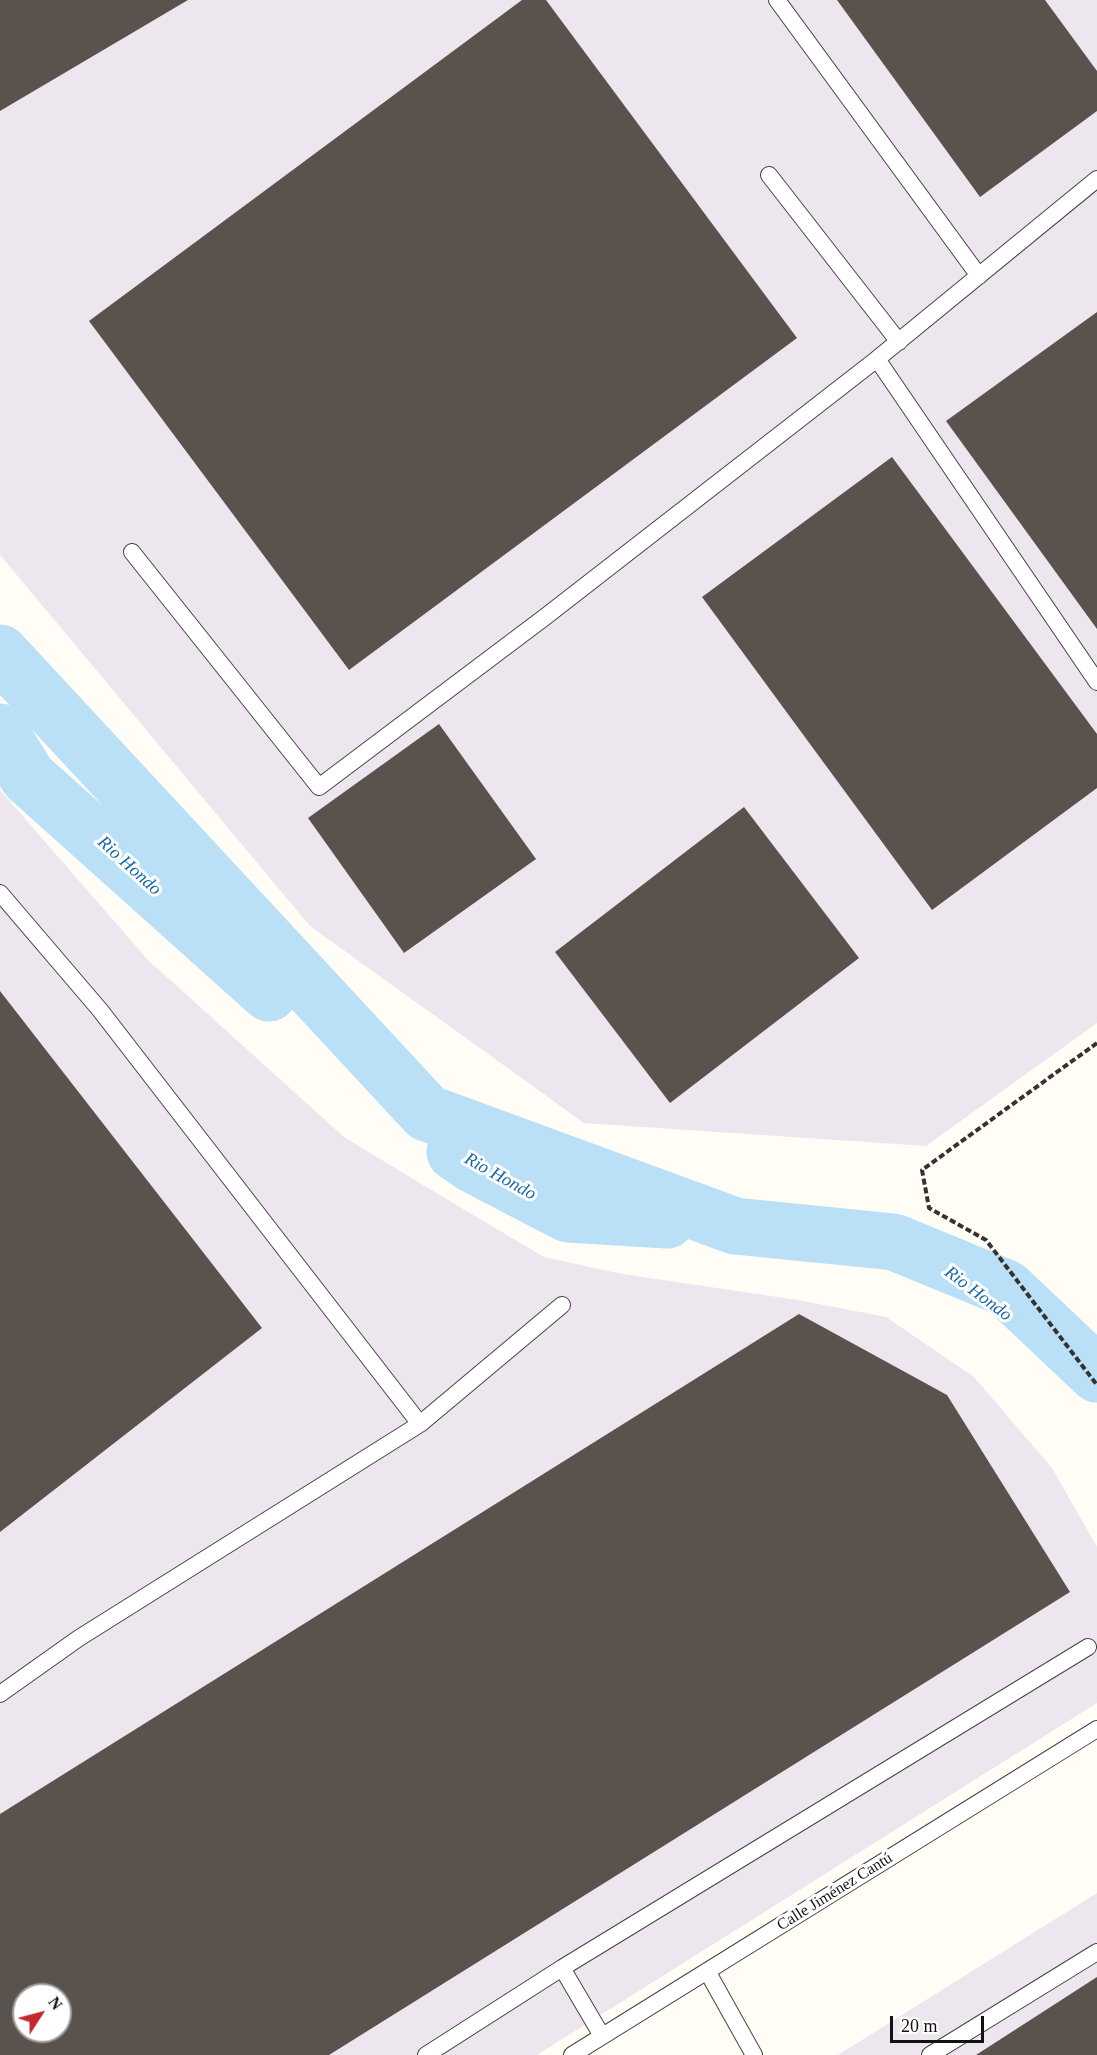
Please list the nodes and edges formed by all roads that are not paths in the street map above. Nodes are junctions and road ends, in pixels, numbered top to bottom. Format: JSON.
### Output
{"nodes":[{"id":1,"x":777,"y":0,"type":"edge"},
{"id":2,"x":769,"y":176,"type":"dead end"},
{"id":3,"x":1097,"y":179,"type":"edge"},
{"id":4,"x":979,"y":276,"type":"junction"},
{"id":5,"x":899,"y":342,"type":"junction"},
{"id":6,"x":877,"y":359,"type":"junction"},
{"id":7,"x":132,"y":552,"type":"dead end"},
{"id":8,"x":1097,"y":682,"type":"edge"},
{"id":9,"x":0,"y":893,"type":"edge"},
{"id":10,"x":562,"y":1305,"type":"dead end"},
{"id":11,"x":420,"y":1424,"type":"junction"},
{"id":12,"x":1088,"y":1647,"type":"dead end"},
{"id":13,"x":0,"y":1694,"type":"edge"},
{"id":14,"x":1097,"y":1729,"type":"edge"},
{"id":15,"x":1097,"y":1952,"type":"edge"},
{"id":16,"x":562,"y":1968,"type":"junction"},
{"id":17,"x":707,"y":1971,"type":"junction"},
{"id":18,"x":602,"y":2036,"type":"junction"},
{"id":19,"x":426,"y":2055,"type":"edge"},
{"id":20,"x":572,"y":2055,"type":"edge"},
{"id":21,"x":754,"y":2055,"type":"edge"},
{"id":22,"x":930,"y":2055,"type":"edge"}],
"edges":[{"from":1,"to":4,"type":"lane"},
{"from":2,"to":5,"type":"lane"},
{"from":3,"to":4,"type":"lane"},
{"from":4,"to":5,"type":"lane"},
{"from":5,"to":6,"type":"lane"},
{"from":6,"to":7,"type":"lane"},
{"from":6,"to":8,"type":"lane"},
{"from":9,"to":11,"type":"lane"},
{"from":10,"to":11,"type":"lane"},
{"from":11,"to":13,"type":"lane"},
{"from":12,"to":16,"type":"lane"},
{"from":14,"to":17,"type":"lane","name":"Calle Jiménez Cantú"},
{"from":15,"to":22,"type":"lane"},
{"from":16,"to":18,"type":"lane"},
{"from":16,"to":19,"type":"lane"},
{"from":17,"to":18,"type":"lane","name":"Calle Jiménez Cantú"},
{"from":17,"to":21,"type":"lane"},
{"from":18,"to":20,"type":"lane","name":"Calle Jiménez Cantú"}]}
